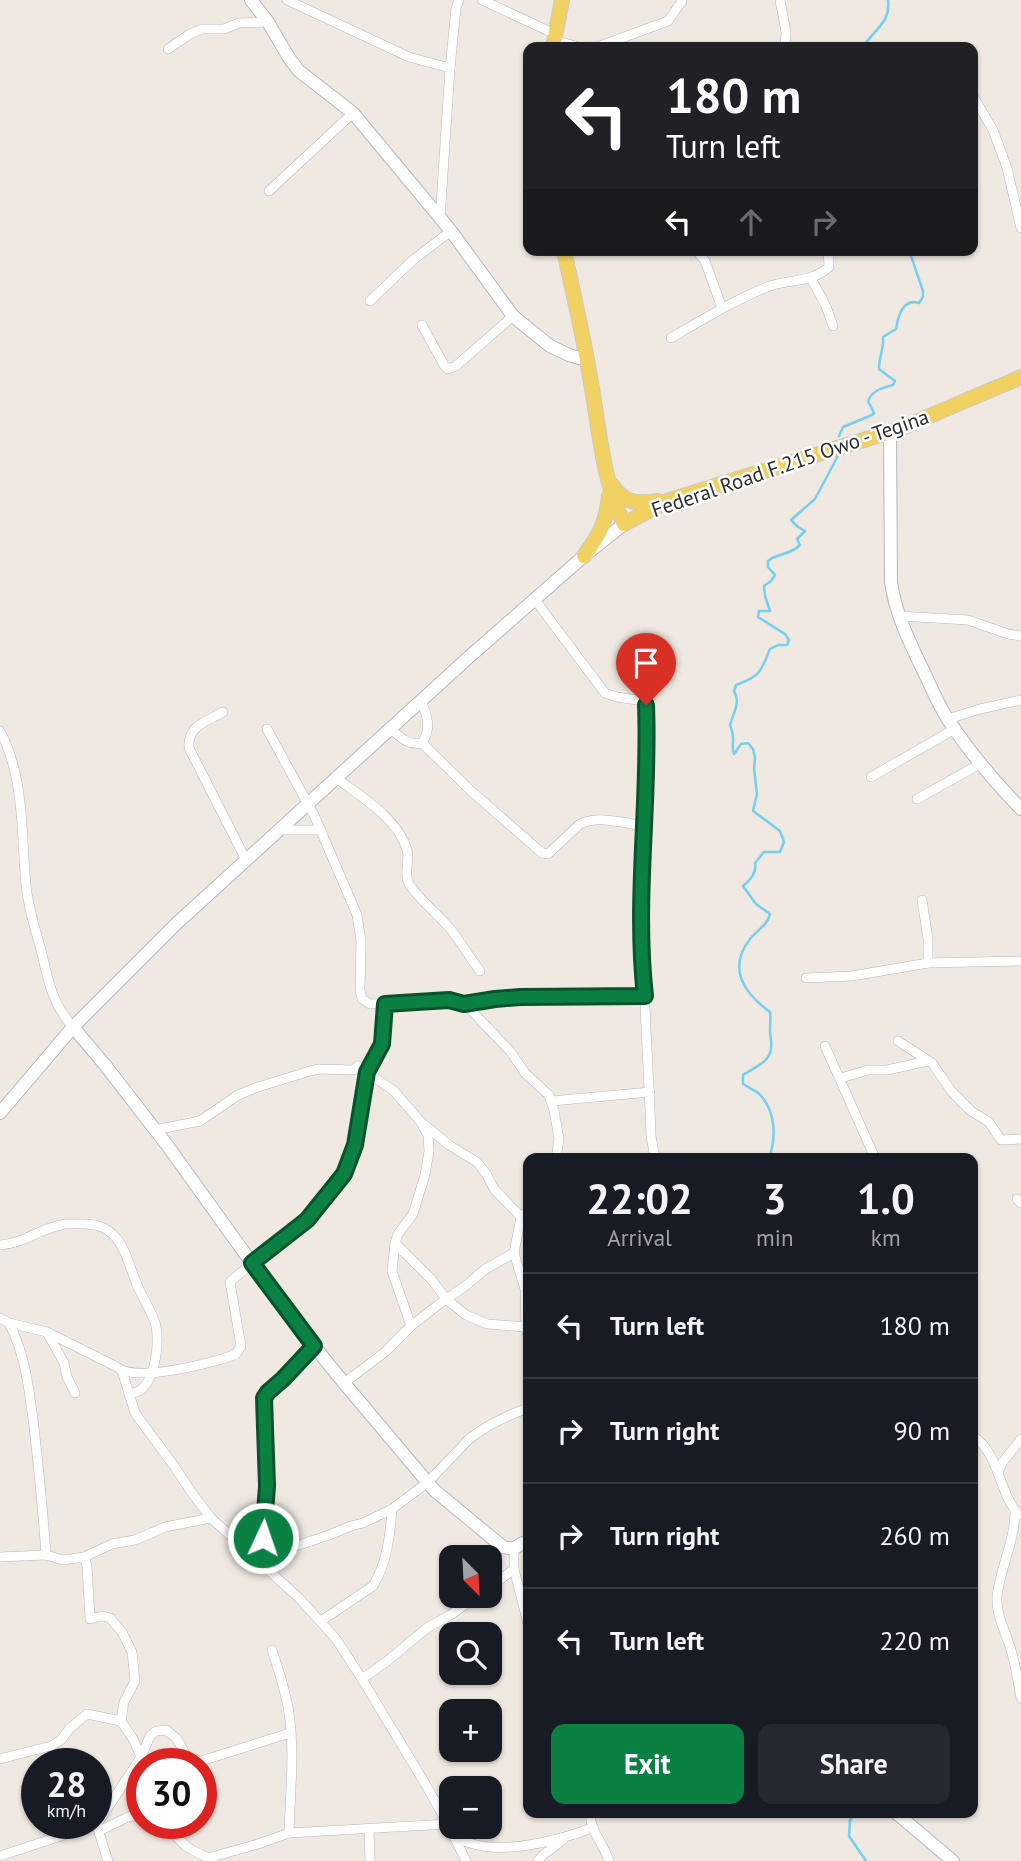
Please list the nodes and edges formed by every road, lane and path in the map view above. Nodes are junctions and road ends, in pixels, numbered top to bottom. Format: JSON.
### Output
{"nodes":[{"id":1,"x":251,"y":0,"type":"edge"},
{"id":2,"x":287,"y":0,"type":"edge"},
{"id":3,"x":459,"y":0,"type":"edge"},
{"id":4,"x":482,"y":0,"type":"edge"},
{"id":5,"x":562,"y":0,"type":"edge"},
{"id":6,"x":780,"y":0,"type":"edge"},
{"id":7,"x":682,"y":1,"type":"edge"},
{"id":8,"x":268,"y":22,"type":"junction"},
{"id":9,"x":554,"y":40,"type":"edge"},
{"id":10,"x":611,"y":42,"type":"edge"},
{"id":11,"x":785,"y":42,"type":"edge"},
{"id":12,"x":168,"y":49,"type":"dead end"},
{"id":13,"x":450,"y":68,"type":"junction"},
{"id":14,"x":978,"y":104,"type":"edge"},
{"id":15,"x":353,"y":113,"type":"junction"},
{"id":16,"x":269,"y":191,"type":"dead end"},
{"id":17,"x":440,"y":219,"type":"junction"},
{"id":18,"x":1021,"y":228,"type":"edge"},
{"id":19,"x":450,"y":231,"type":"junction"},
{"id":20,"x":565,"y":256,"type":"edge"},
{"id":21,"x":701,"y":256,"type":"edge"},
{"id":22,"x":828,"y":256,"type":"edge"},
{"id":23,"x":811,"y":278,"type":"junction"},
{"id":24,"x":370,"y":301,"type":"dead end"},
{"id":25,"x":722,"y":308,"type":"junction"},
{"id":26,"x":513,"y":316,"type":"junction"},
{"id":27,"x":422,"y":326,"type":"dead end"},
{"id":28,"x":833,"y":326,"type":"dead end"},
{"id":29,"x":671,"y":338,"type":"dead end"},
{"id":30,"x":587,"y":357,"type":"junction"},
{"id":31,"x":1021,"y":377,"type":"edge"},
{"id":32,"x":890,"y":432,"type":"junction"},
{"id":33,"x":609,"y":483,"type":"junction"},
{"id":34,"x":667,"y":500,"type":"junction"},
{"id":35,"x":624,"y":524,"type":"junction"},
{"id":36,"x":584,"y":556,"type":"junction"},
{"id":37,"x":535,"y":600,"type":"junction"},
{"id":38,"x":899,"y":615,"type":"junction"},
{"id":39,"x":1021,"y":636,"type":"edge"},
{"id":40,"x":1021,"y":700,"type":"edge"},
{"id":41,"x":421,"y":701,"type":"junction"},
{"id":42,"x":223,"y":712,"type":"dead end"},
{"id":43,"x":951,"y":724,"type":"junction"},
{"id":44,"x":390,"y":728,"type":"junction"},
{"id":45,"x":267,"y":729,"type":"dead end"},
{"id":46,"x":0,"y":731,"type":"edge"},
{"id":47,"x":422,"y":743,"type":"junction"},
{"id":48,"x":980,"y":764,"type":"junction"},
{"id":49,"x":871,"y":777,"type":"dead end"},
{"id":50,"x":336,"y":778,"type":"junction"},
{"id":51,"x":917,"y":799,"type":"dead end"},
{"id":52,"x":308,"y":804,"type":"junction"},
{"id":53,"x":1021,"y":810,"type":"edge"},
{"id":54,"x":644,"y":826,"type":"junction"},
{"id":55,"x":280,"y":830,"type":"junction"},
{"id":56,"x":321,"y":830,"type":"junction"},
{"id":57,"x":246,"y":860,"type":"junction"},
{"id":58,"x":922,"y":900,"type":"dead end"},
{"id":59,"x":1021,"y":961,"type":"edge"},
{"id":60,"x":928,"y":963,"type":"junction"},
{"id":61,"x":480,"y":971,"type":"dead end"},
{"id":62,"x":806,"y":978,"type":"dead end"},
{"id":63,"x":645,"y":996,"type":"junction"},
{"id":64,"x":385,"y":1004,"type":"junction"},
{"id":65,"x":464,"y":1004,"type":"junction"},
{"id":66,"x":73,"y":1027,"type":"junction"},
{"id":67,"x":898,"y":1041,"type":"dead end"},
{"id":68,"x":825,"y":1046,"type":"dead end"},
{"id":69,"x":928,"y":1061,"type":"junction"},
{"id":70,"x":367,"y":1072,"type":"junction"},
{"id":71,"x":841,"y":1078,"type":"junction"},
{"id":72,"x":650,"y":1093,"type":"junction"},
{"id":73,"x":552,"y":1101,"type":"junction"},
{"id":74,"x":0,"y":1113,"type":"edge"},
{"id":75,"x":421,"y":1122,"type":"junction"},
{"id":76,"x":155,"y":1130,"type":"junction"},
{"id":77,"x":1021,"y":1139,"type":"edge"},
{"id":78,"x":557,"y":1153,"type":"edge"},
{"id":79,"x":654,"y":1153,"type":"edge"},
{"id":80,"x":873,"y":1153,"type":"edge"},
{"id":81,"x":523,"y":1212,"type":"edge"},
{"id":82,"x":523,"y":1221,"type":"edge"},
{"id":83,"x":395,"y":1243,"type":"junction"},
{"id":84,"x":0,"y":1245,"type":"edge"},
{"id":85,"x":514,"y":1253,"type":"junction"},
{"id":86,"x":252,"y":1263,"type":"junction"},
{"id":87,"x":523,"y":1282,"type":"edge"},
{"id":88,"x":447,"y":1300,"type":"junction"},
{"id":89,"x":0,"y":1318,"type":"edge"},
{"id":90,"x":9,"y":1323,"type":"junction"},
{"id":91,"x":411,"y":1326,"type":"junction"},
{"id":92,"x":523,"y":1330,"type":"edge"},
{"id":93,"x":47,"y":1332,"type":"junction"},
{"id":94,"x":314,"y":1346,"type":"junction"},
{"id":95,"x":122,"y":1371,"type":"junction"},
{"id":96,"x":150,"y":1374,"type":"junction"},
{"id":97,"x":344,"y":1383,"type":"junction"},
{"id":98,"x":75,"y":1393,"type":"dead end"},
{"id":99,"x":129,"y":1395,"type":"junction"},
{"id":100,"x":523,"y":1410,"type":"edge"},
{"id":101,"x":1021,"y":1439,"type":"edge"},
{"id":102,"x":978,"y":1442,"type":"edge"},
{"id":103,"x":1021,"y":1453,"type":"edge"},
{"id":104,"x":1009,"y":1454,"type":"junction"},
{"id":105,"x":998,"y":1472,"type":"junction"},
{"id":106,"x":427,"y":1483,"type":"junction"},
{"id":107,"x":392,"y":1509,"type":"junction"},
{"id":108,"x":1018,"y":1514,"type":"edge"},
{"id":109,"x":211,"y":1518,"type":"junction"},
{"id":110,"x":523,"y":1544,"type":"edge"},
{"id":111,"x":514,"y":1549,"type":"junction"},
{"id":112,"x":46,"y":1555,"type":"junction"},
{"id":113,"x":0,"y":1557,"type":"edge"},
{"id":114,"x":83,"y":1557,"type":"junction"},
{"id":115,"x":265,"y":1562,"type":"junction"},
{"id":116,"x":514,"y":1569,"type":"junction"},
{"id":117,"x":502,"y":1578,"type":"edge"},
{"id":118,"x":523,"y":1605,"type":"edge"},
{"id":119,"x":460,"y":1608,"type":"edge"},
{"id":120,"x":321,"y":1621,"type":"junction"},
{"id":121,"x":272,"y":1650,"type":"dead end"},
{"id":122,"x":362,"y":1679,"type":"junction"},
{"id":123,"x":1021,"y":1698,"type":"edge"},
{"id":124,"x":121,"y":1721,"type":"junction"},
{"id":125,"x":290,"y":1733,"type":"junction"},
{"id":126,"x":137,"y":1748,"type":"edge"},
{"id":127,"x":145,"y":1748,"type":"edge"},
{"id":128,"x":181,"y":1748,"type":"edge"},
{"id":129,"x":217,"y":1756,"type":"edge"},
{"id":130,"x":0,"y":1759,"type":"edge"},
{"id":131,"x":126,"y":1781,"type":"edge"},
{"id":132,"x":112,"y":1804,"type":"edge"},
{"id":133,"x":439,"y":1809,"type":"edge"},
{"id":134,"x":591,"y":1818,"type":"edge"},
{"id":135,"x":902,"y":1818,"type":"edge"},
{"id":136,"x":439,"y":1825,"type":"edge"},
{"id":137,"x":592,"y":1828,"type":"junction"},
{"id":138,"x":369,"y":1829,"type":"junction"},
{"id":139,"x":289,"y":1833,"type":"junction"},
{"id":140,"x":57,"y":1839,"type":"edge"},
{"id":141,"x":102,"y":1839,"type":"edge"},
{"id":142,"x":178,"y":1839,"type":"edge"},
{"id":143,"x":455,"y":1839,"type":"edge"},
{"id":144,"x":460,"y":1839,"type":"edge"},
{"id":145,"x":564,"y":1839,"type":"junction"},
{"id":146,"x":0,"y":1856,"type":"edge"},
{"id":147,"x":211,"y":1859,"type":"edge"},
{"id":148,"x":108,"y":1861,"type":"edge"},
{"id":149,"x":370,"y":1861,"type":"edge"},
{"id":150,"x":466,"y":1861,"type":"edge"},
{"id":151,"x":538,"y":1861,"type":"edge"},
{"id":152,"x":609,"y":1861,"type":"edge"},
{"id":153,"x":953,"y":1861,"type":"edge"}],
"edges":[{"from":1,"to":8,"type":"street"},
{"from":2,"to":13,"type":"street"},
{"from":3,"to":13,"type":"street"},
{"from":4,"to":9,"type":"street"},
{"from":5,"to":9,"type":"main road"},
{"from":6,"to":11,"type":"street"},
{"from":7,"to":10,"type":"street"},
{"from":8,"to":12,"type":"street"},
{"from":8,"to":15,"type":"street"},
{"from":13,"to":17,"type":"street"},
{"from":14,"to":18,"type":"street"},
{"from":15,"to":16,"type":"street"},
{"from":15,"to":17,"type":"street"},
{"from":17,"to":19,"type":"street"},
{"from":19,"to":24,"type":"street"},
{"from":19,"to":26,"type":"street"},
{"from":20,"to":30,"type":"main road","name":"Federal Road F.215 Owo - Tegina"},
{"from":21,"to":25,"type":"street"},
{"from":22,"to":23,"type":"street"},
{"from":23,"to":25,"type":"street"},
{"from":23,"to":28,"type":"street"},
{"from":25,"to":29,"type":"street"},
{"from":26,"to":27,"type":"street"},
{"from":26,"to":30,"type":"street"},
{"from":30,"to":33,"type":"main road","name":"Federal Road F.215 Owo - Tegina"},
{"from":31,"to":32,"type":"main road","name":"Federal Road F.215 Owo - Tegina"},
{"from":32,"to":34,"type":"main road","name":"Federal Road F.215 Owo - Tegina"},
{"from":32,"to":38,"type":"street"},
{"from":33,"to":34,"type":"main road"},
{"from":33,"to":35,"type":"main road","name":"Federal Road F.215 Owo - Tegina"},
{"from":33,"to":36,"type":"main road"},
{"from":34,"to":35,"type":"main road","name":"Federal Road F.215 Owo - Tegina"},
{"from":35,"to":36,"type":"street"},
{"from":36,"to":37,"type":"street"},
{"from":37,"to":41,"type":"street"},
{"from":37,"to":54,"type":"street"},
{"from":38,"to":39,"type":"street"},
{"from":38,"to":43,"type":"street"},
{"from":40,"to":43,"type":"street"},
{"from":41,"to":44,"type":"street"},
{"from":41,"to":47,"type":"street"},
{"from":42,"to":57,"type":"street"},
{"from":43,"to":48,"type":"street"},
{"from":43,"to":49,"type":"street"},
{"from":44,"to":47,"type":"street"},
{"from":44,"to":50,"type":"street"},
{"from":45,"to":52,"type":"street"},
{"from":46,"to":66,"type":"street"},
{"from":47,"to":54,"type":"street"},
{"from":48,"to":51,"type":"street"},
{"from":48,"to":53,"type":"street"},
{"from":50,"to":52,"type":"street"},
{"from":50,"to":61,"type":"street"},
{"from":52,"to":55,"type":"street"},
{"from":52,"to":56,"type":"street"},
{"from":54,"to":63,"type":"street"},
{"from":55,"to":56,"type":"street"},
{"from":55,"to":57,"type":"street"},
{"from":56,"to":64,"type":"street"},
{"from":57,"to":66,"type":"street"},
{"from":58,"to":60,"type":"street"},
{"from":59,"to":60,"type":"street"},
{"from":60,"to":62,"type":"street"},
{"from":63,"to":65,"type":"street"},
{"from":63,"to":72,"type":"street"},
{"from":64,"to":65,"type":"street"},
{"from":64,"to":70,"type":"street"},
{"from":65,"to":73,"type":"street"},
{"from":66,"to":74,"type":"street"},
{"from":66,"to":76,"type":"street"},
{"from":67,"to":69,"type":"street"},
{"from":68,"to":71,"type":"street"},
{"from":69,"to":71,"type":"street"},
{"from":69,"to":77,"type":"street"},
{"from":70,"to":75,"type":"street"},
{"from":70,"to":76,"type":"street"},
{"from":70,"to":86,"type":"street"},
{"from":71,"to":80,"type":"street"},
{"from":72,"to":73,"type":"street"},
{"from":72,"to":79,"type":"street"},
{"from":73,"to":78,"type":"street"},
{"from":75,"to":81,"type":"street"},
{"from":75,"to":83,"type":"street"},
{"from":76,"to":86,"type":"street"},
{"from":82,"to":85,"type":"street"},
{"from":83,"to":88,"type":"street"},
{"from":83,"to":91,"type":"street"},
{"from":84,"to":96,"type":"street"},
{"from":85,"to":87,"type":"street"},
{"from":85,"to":88,"type":"street"},
{"from":86,"to":94,"type":"street"},
{"from":86,"to":96,"type":"street"},
{"from":88,"to":91,"type":"street"},
{"from":88,"to":92,"type":"street"},
{"from":89,"to":90,"type":"street"},
{"from":90,"to":93,"type":"street"},
{"from":90,"to":112,"type":"street"},
{"from":91,"to":97,"type":"street"},
{"from":93,"to":95,"type":"street"},
{"from":93,"to":98,"type":"street"},
{"from":94,"to":97,"type":"street"},
{"from":94,"to":115,"type":"street"},
{"from":95,"to":96,"type":"street"},
{"from":95,"to":99,"type":"street"},
{"from":96,"to":99,"type":"street"},
{"from":97,"to":106,"type":"street"},
{"from":99,"to":109,"type":"street"},
{"from":100,"to":106,"type":"street"},
{"from":101,"to":104,"type":"street"},
{"from":102,"to":105,"type":"street"},
{"from":103,"to":104,"type":"street"},
{"from":104,"to":105,"type":"street"},
{"from":105,"to":108,"type":"street"},
{"from":106,"to":107,"type":"street"},
{"from":106,"to":111,"type":"street"},
{"from":107,"to":115,"type":"street"},
{"from":107,"to":120,"type":"street"},
{"from":108,"to":123,"type":"street"},
{"from":109,"to":114,"type":"street"},
{"from":109,"to":115,"type":"street"},
{"from":110,"to":111,"type":"street"},
{"from":111,"to":116,"type":"street"},
{"from":112,"to":113,"type":"street"},
{"from":112,"to":114,"type":"street"},
{"from":114,"to":124,"type":"street"},
{"from":115,"to":120,"type":"street"},
{"from":116,"to":117,"type":"street"},
{"from":116,"to":118,"type":"street"},
{"from":119,"to":122,"type":"street"},
{"from":120,"to":122,"type":"street"},
{"from":121,"to":125,"type":"street"},
{"from":122,"to":133,"type":"street"},
{"from":124,"to":126,"type":"street"},
{"from":124,"to":130,"type":"street"},
{"from":125,"to":129,"type":"street"},
{"from":125,"to":139,"type":"street"},
{"from":127,"to":128,"type":"street"},
{"from":131,"to":132,"type":"street"},
{"from":134,"to":137,"type":"street"},
{"from":135,"to":153,"type":"street"},
{"from":136,"to":138,"type":"street"},
{"from":137,"to":145,"type":"street"},
{"from":137,"to":152,"type":"street"},
{"from":138,"to":139,"type":"street"},
{"from":138,"to":149,"type":"street"},
{"from":139,"to":147,"type":"street"},
{"from":140,"to":146,"type":"street"},
{"from":141,"to":148,"type":"street"},
{"from":142,"to":147,"type":"street"},
{"from":143,"to":150,"type":"street"},
{"from":144,"to":145,"type":"street"},
{"from":145,"to":151,"type":"street"}]}
